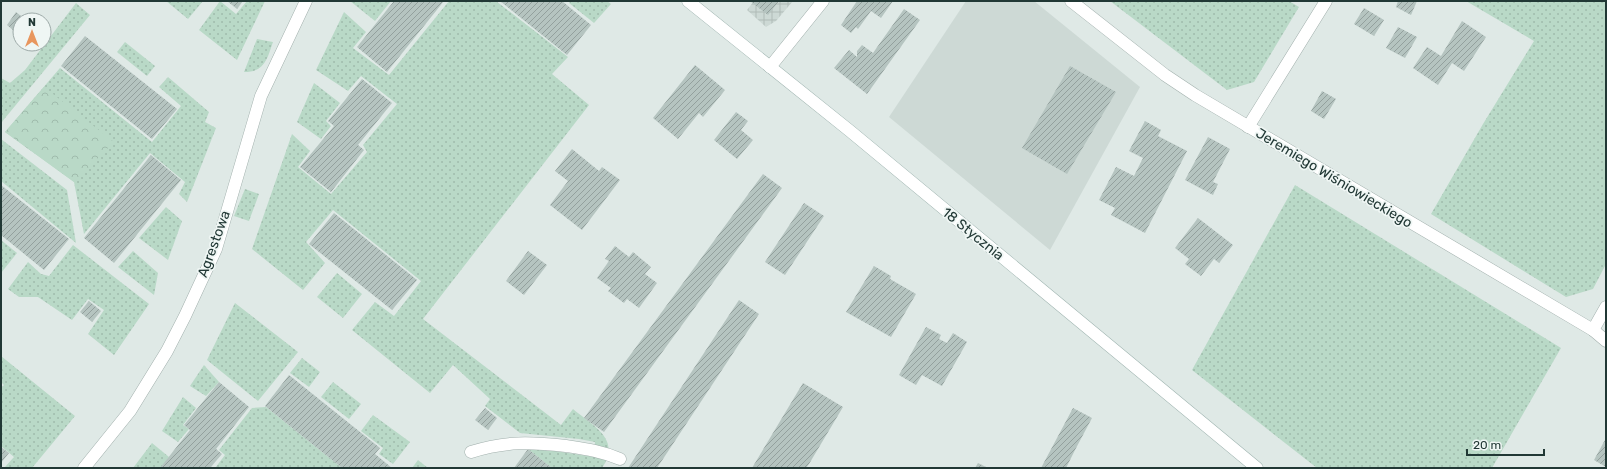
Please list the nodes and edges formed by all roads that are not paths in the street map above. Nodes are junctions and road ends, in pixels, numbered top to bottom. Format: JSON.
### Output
{"nodes":[{"id":1,"x":306,"y":1,"type":"edge"},
{"id":2,"x":688,"y":1,"type":"edge"},
{"id":3,"x":823,"y":1,"type":"edge"},
{"id":4,"x":1071,"y":1,"type":"edge"},
{"id":5,"x":1326,"y":1,"type":"edge"},
{"id":6,"x":770,"y":67,"type":"junction"},
{"id":7,"x":1248,"y":127,"type":"junction"},
{"id":8,"x":1606,"y":307,"type":"edge"},
{"id":9,"x":1593,"y":330,"type":"junction"},
{"id":10,"x":1606,"y":341,"type":"edge"},
{"id":11,"x":471,"y":452,"type":"dead end"},
{"id":12,"x":620,"y":459,"type":"dead end"},
{"id":13,"x":84,"y":468,"type":"edge"},
{"id":14,"x":1257,"y":468,"type":"edge"}],
"edges":[{"from":1,"to":13,"type":"street","name":"Agrestowa"},
{"from":2,"to":6,"type":"street","name":"18 Stycznia"},
{"from":3,"to":6,"type":"street"},
{"from":4,"to":7,"type":"street","name":"Jeremiego Wiśniowieckiego"},
{"from":5,"to":7,"type":"street"},
{"from":6,"to":14,"type":"street","name":"18 Stycznia"},
{"from":7,"to":9,"type":"street","name":"Jeremiego Wiśniowieckiego"},
{"from":8,"to":9,"type":"street"},
{"from":9,"to":10,"type":"street","name":"Jeremiego Wiśniowieckiego"},
{"from":11,"to":12,"type":"street"}]}
